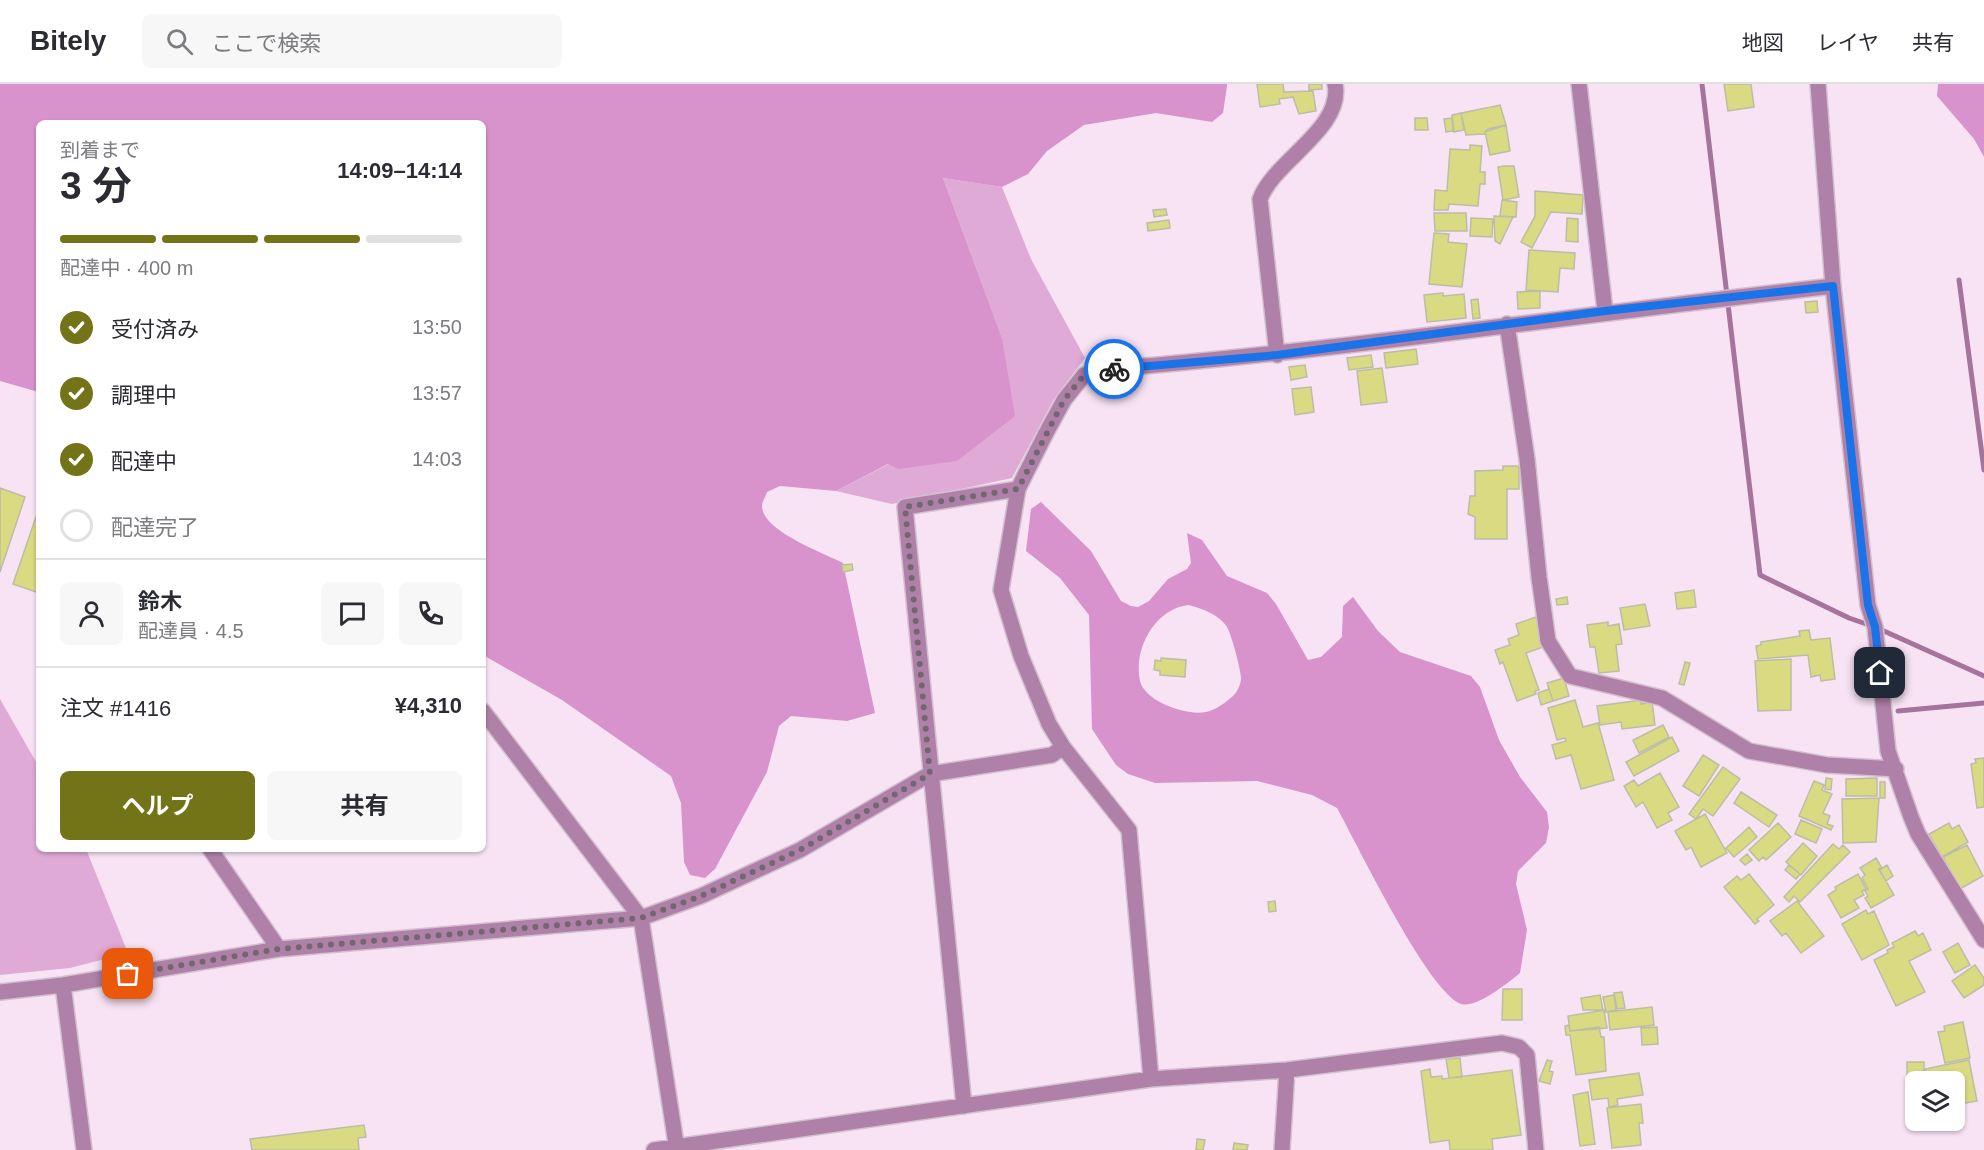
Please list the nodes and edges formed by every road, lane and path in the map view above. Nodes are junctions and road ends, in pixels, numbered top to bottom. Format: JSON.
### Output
{"nodes":[{"id":1,"x":1335,"y":84,"type":"edge"},
{"id":2,"x":1580,"y":84,"type":"edge"},
{"id":3,"x":1818,"y":84,"type":"edge"},
{"id":4,"x":1833,"y":286,"type":"junction"},
{"id":5,"x":1605,"y":311,"type":"junction"},
{"id":6,"x":1507,"y":324,"type":"junction"},
{"id":7,"x":1277,"y":355,"type":"junction"},
{"id":8,"x":1018,"y":489,"type":"junction"},
{"id":9,"x":486,"y":715,"type":"edge"},
{"id":10,"x":1063,"y":747,"type":"junction"},
{"id":11,"x":1896,"y":769,"type":"junction"},
{"id":12,"x":930,"y":774,"type":"junction"},
{"id":13,"x":212,"y":852,"type":"edge"},
{"id":14,"x":641,"y":918,"type":"junction"},
{"id":15,"x":1984,"y":940,"type":"edge"},
{"id":16,"x":279,"y":949,"type":"junction"},
{"id":17,"x":63,"y":985,"type":"junction"},
{"id":18,"x":0,"y":992,"type":"edge"},
{"id":19,"x":1287,"y":1070,"type":"junction"},
{"id":20,"x":1150,"y":1079,"type":"junction"},
{"id":21,"x":964,"y":1106,"type":"junction"},
{"id":22,"x":677,"y":1149,"type":"edge"},
{"id":23,"x":84,"y":1150,"type":"edge"},
{"id":24,"x":654,"y":1150,"type":"edge"},
{"id":25,"x":1282,"y":1150,"type":"edge"},
{"id":26,"x":1536,"y":1150,"type":"edge"}],
"edges":[{"from":1,"to":7,"type":"street"},
{"from":2,"to":5,"type":"street"},
{"from":3,"to":4,"type":"street"},
{"from":4,"to":5,"type":"street"},
{"from":4,"to":11,"type":"street"},
{"from":5,"to":6,"type":"street"},
{"from":6,"to":7,"type":"street"},
{"from":6,"to":11,"type":"street"},
{"from":7,"to":8,"type":"street"},
{"from":8,"to":10,"type":"street"},
{"from":8,"to":12,"type":"street"},
{"from":9,"to":14,"type":"street"},
{"from":10,"to":12,"type":"street"},
{"from":10,"to":20,"type":"street"},
{"from":11,"to":15,"type":"street"},
{"from":12,"to":14,"type":"street"},
{"from":12,"to":21,"type":"street"},
{"from":13,"to":16,"type":"street"},
{"from":14,"to":16,"type":"street"},
{"from":14,"to":22,"type":"street"},
{"from":16,"to":17,"type":"street"},
{"from":17,"to":18,"type":"street"},
{"from":17,"to":23,"type":"street"},
{"from":19,"to":20,"type":"street"},
{"from":19,"to":25,"type":"street"},
{"from":19,"to":26,"type":"street"},
{"from":20,"to":21,"type":"street"},
{"from":21,"to":22,"type":"street"},
{"from":22,"to":24,"type":"street"}]}
